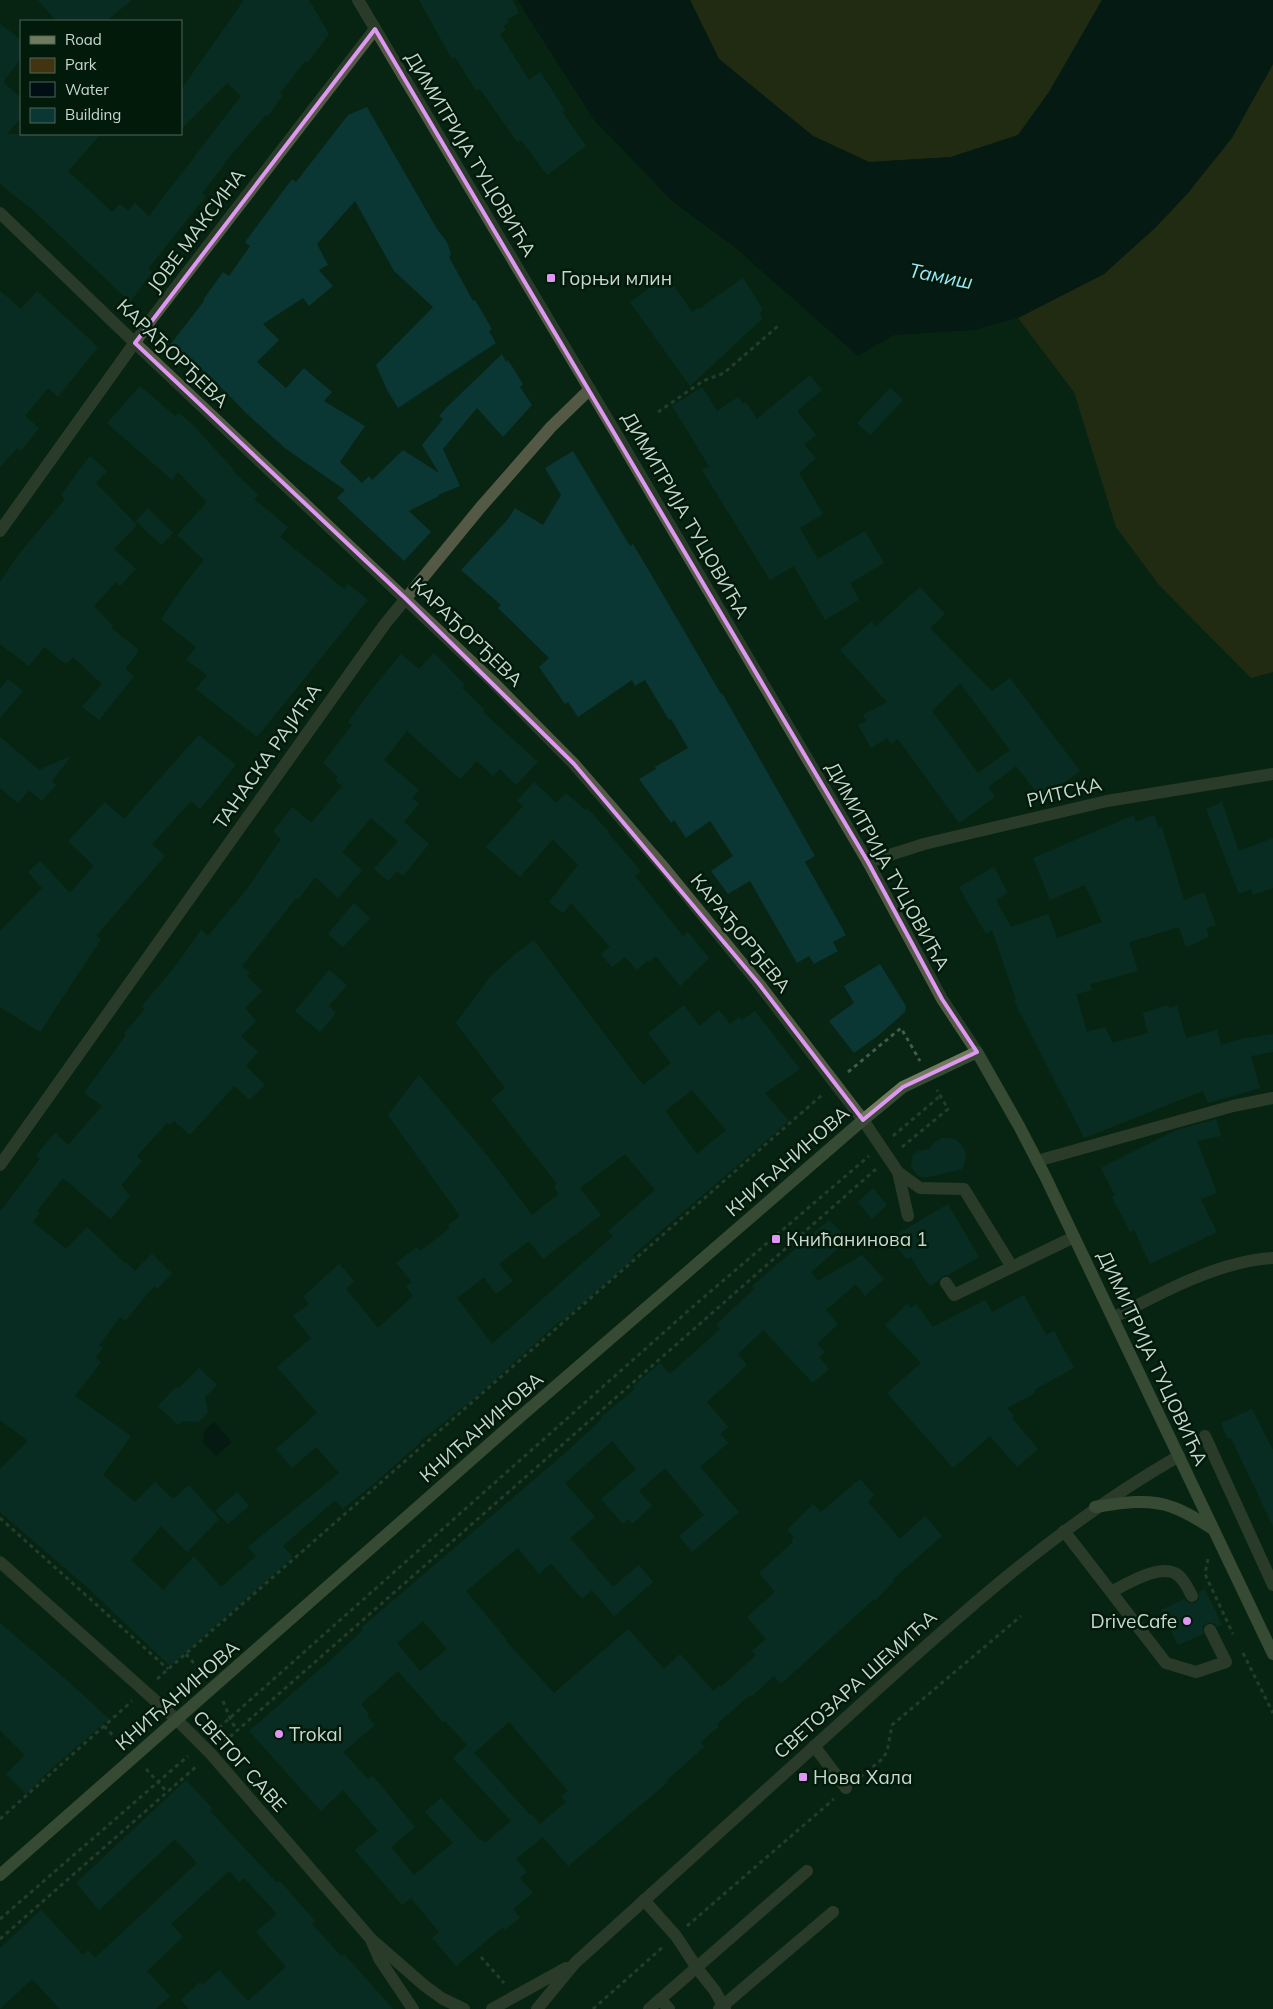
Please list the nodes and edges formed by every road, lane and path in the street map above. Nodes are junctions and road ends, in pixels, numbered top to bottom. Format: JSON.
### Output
{"nodes":[{"id":1,"x":358,"y":0,"type":"edge"},
{"id":2,"x":375,"y":29,"type":"junction"},
{"id":3,"x":0,"y":213,"type":"edge"},
{"id":4,"x":778,"y":326,"type":"dead end"},
{"id":5,"x":135,"y":343,"type":"junction"},
{"id":6,"x":590,"y":389,"type":"junction"},
{"id":7,"x":658,"y":412,"type":"dead end"},
{"id":8,"x":0,"y":531,"type":"edge"},
{"id":9,"x":405,"y":598,"type":"junction"},
{"id":10,"x":1273,"y":774,"type":"edge"},
{"id":11,"x":868,"y":862,"type":"junction"},
{"id":12,"x":901,"y":1028,"type":"dead end"},
{"id":13,"x":977,"y":1052,"type":"junction"},
{"id":14,"x":835,"y":1083,"type":"junction"},
{"id":15,"x":1273,"y":1098,"type":"edge"},
{"id":16,"x":862,"y":1120,"type":"junction"},
{"id":17,"x":887,"y":1141,"type":"dead end"},
{"id":18,"x":872,"y":1154,"type":"dead end"},
{"id":19,"x":889,"y":1158,"type":"junction"},
{"id":20,"x":1037,"y":1161,"type":"junction"},
{"id":21,"x":0,"y":1165,"type":"edge"},
{"id":22,"x":898,"y":1172,"type":"junction"},
{"id":23,"x":908,"y":1216,"type":"dead end"},
{"id":24,"x":1074,"y":1237,"type":"junction"},
{"id":25,"x":1273,"y":1258,"type":"edge"},
{"id":26,"x":1012,"y":1267,"type":"junction"},
{"id":27,"x":946,"y":1283,"type":"dead end"},
{"id":28,"x":1113,"y":1318,"type":"junction"},
{"id":29,"x":1204,"y":1436,"type":"dead end"},
{"id":30,"x":1179,"y":1456,"type":"junction"},
{"id":31,"x":1095,"y":1507,"type":"junction"},
{"id":32,"x":0,"y":1518,"type":"edge"},
{"id":33,"x":1213,"y":1529,"type":"junction"},
{"id":34,"x":1064,"y":1531,"type":"junction"},
{"id":35,"x":0,"y":1562,"type":"edge"},
{"id":36,"x":1273,"y":1586,"type":"edge"},
{"id":37,"x":1111,"y":1592,"type":"junction"},
{"id":38,"x":1192,"y":1596,"type":"dead end"},
{"id":39,"x":1021,"y":1616,"type":"dead end"},
{"id":40,"x":1210,"y":1630,"type":"dead end"},
{"id":41,"x":1236,"y":1640,"type":"dead end"},
{"id":42,"x":1240,"y":1648,"type":"dead end"},
{"id":43,"x":1273,"y":1654,"type":"edge"},
{"id":44,"x":168,"y":1669,"type":"junction"},
{"id":45,"x":144,"y":1690,"type":"junction"},
{"id":46,"x":1273,"y":1713,"type":"edge"},
{"id":47,"x":177,"y":1720,"type":"junction"},
{"id":48,"x":201,"y":1744,"type":"junction"},
{"id":49,"x":814,"y":1746,"type":"junction"},
{"id":50,"x":210,"y":1754,"type":"junction"},
{"id":51,"x":846,"y":1788,"type":"junction"},
{"id":52,"x":0,"y":1819,"type":"edge"},
{"id":53,"x":807,"y":1871,"type":"dead end"},
{"id":54,"x":0,"y":1875,"type":"edge"},
{"id":55,"x":644,"y":1900,"type":"junction"},
{"id":56,"x":833,"y":1912,"type":"dead end"},
{"id":57,"x":0,"y":1919,"type":"edge"},
{"id":58,"x":676,"y":1936,"type":"junction"},
{"id":59,"x":0,"y":1939,"type":"edge"},
{"id":60,"x":370,"y":1939,"type":"junction"},
{"id":61,"x":575,"y":1963,"type":"junction"},
{"id":62,"x":697,"y":1968,"type":"junction"},
{"id":63,"x":660,"y":1999,"type":"junction"},
{"id":64,"x":722,"y":2008,"type":"edge"},
{"id":65,"x":413,"y":2009,"type":"edge"},
{"id":66,"x":464,"y":2009,"type":"edge"},
{"id":67,"x":492,"y":2009,"type":"edge"},
{"id":68,"x":537,"y":2009,"type":"edge"},
{"id":69,"x":593,"y":2009,"type":"edge"},
{"id":70,"x":649,"y":2009,"type":"edge"},
{"id":71,"x":670,"y":2009,"type":"edge"}],
"edges":[{"from":1,"to":2,"type":"street","name":"ДИМИТРИЈА ТУЦОВИЋА"},
{"from":2,"to":5,"type":"street","name":"ЈОВЕ МАКСИНА"},
{"from":2,"to":6,"type":"street","name":"ДИМИТРИЈА ТУЦОВИЋА"},
{"from":3,"to":5,"type":"street","name":"КАРАЂОРЂЕВА"},
{"from":4,"to":7,"type":"path"},
{"from":5,"to":8,"type":"street","name":"ЈОВЕ МАКСИНА"},
{"from":5,"to":9,"type":"street","name":"КАРАЂОРЂЕВА"},
{"from":6,"to":9,"type":"street","name":"ТАНАСКА РАЈИЋА"},
{"from":6,"to":11,"type":"street","name":"ДИМИТРИЈА ТУЦОВИЋА"},
{"from":9,"to":14,"type":"street","name":"КАРАЂОРЂЕВА"},
{"from":9,"to":21,"type":"street","name":"ТАНАСКА РАЈИЋА"},
{"from":10,"to":11,"type":"street","name":"РИТСКА"},
{"from":11,"to":13,"type":"street","name":"ДИМИТРИЈА ТУЦОВИЋА"},
{"from":12,"to":14,"type":"path"},
{"from":13,"to":16,"type":"main road","name":"КНИЋАНИНОВА"},
{"from":13,"to":20,"type":"main road","name":"ДИМИТРИЈА ТУЦОВИЋА"},
{"from":14,"to":16,"type":"street","name":"КАРАЂОРЂЕВА"},
{"from":14,"to":44,"type":"path"},
{"from":15,"to":20,"type":"street"},
{"from":16,"to":19,"type":"street","name":"КАРАЂОРЂЕВА"},
{"from":16,"to":47,"type":"main road","name":"КНИЋАНИНОВА"},
{"from":17,"to":19,"type":"path"},
{"from":18,"to":48,"type":"path"},
{"from":19,"to":22,"type":"street","name":"КАРАЂОРЂЕВА"},
{"from":19,"to":50,"type":"path"},
{"from":20,"to":24,"type":"main road","name":"ДИМИТРИЈА ТУЦОВИЋА"},
{"from":22,"to":23,"type":"street"},
{"from":22,"to":26,"type":"street"},
{"from":24,"to":26,"type":"street"},
{"from":24,"to":28,"type":"main road","name":"ДИМИТРИЈА ТУЦОВИЋА"},
{"from":25,"to":28,"type":"street"},
{"from":26,"to":27,"type":"street"},
{"from":28,"to":30,"type":"main road","name":"ДИМИТРИЈА ТУЦОВИЋА"},
{"from":29,"to":36,"type":"street"},
{"from":30,"to":31,"type":"street","name":"СВЕТОЗАРА ШЕМИЋА"},
{"from":30,"to":33,"type":"main road","name":"ДИМИТРИЈА ТУЦОВИЋА"},
{"from":31,"to":33,"type":"main road"},
{"from":31,"to":34,"type":"street","name":"СВЕТОЗАРА ШЕМИЋА"},
{"from":32,"to":44,"type":"path"},
{"from":33,"to":41,"type":"path"},
{"from":33,"to":43,"type":"main road","name":"ДИМИТРИЈА ТУЦОВИЋА"},
{"from":34,"to":37,"type":"street"},
{"from":34,"to":49,"type":"street","name":"СВЕТОЗАРА ШЕМИЋА"},
{"from":35,"to":45,"type":"street","name":"СВЕТОГ САВЕ"},
{"from":37,"to":38,"type":"street"},
{"from":37,"to":40,"type":"street"},
{"from":39,"to":51,"type":"path"},
{"from":42,"to":46,"type":"path"},
{"from":44,"to":45,"type":"path"},
{"from":45,"to":47,"type":"street","name":"СВЕТОГ САВЕ"},
{"from":45,"to":52,"type":"path"},
{"from":47,"to":48,"type":"street","name":"СВЕТОГ САВЕ"},
{"from":47,"to":54,"type":"main road","name":"КНИЋАНИНОВА"},
{"from":48,"to":50,"type":"street","name":"СВЕТОГ САВЕ"},
{"from":48,"to":57,"type":"path"},
{"from":49,"to":51,"type":"street"},
{"from":49,"to":55,"type":"street","name":"СВЕТОЗАРА ШЕМИЋА"},
{"from":50,"to":59,"type":"path"},
{"from":50,"to":60,"type":"street","name":"СВЕТОГ САВЕ"},
{"from":51,"to":58,"type":"path"},
{"from":53,"to":62,"type":"street"},
{"from":55,"to":58,"type":"street"},
{"from":55,"to":61,"type":"street","name":"СВЕТОЗАРА ШЕМИЋА"},
{"from":56,"to":64,"type":"street"},
{"from":58,"to":62,"type":"street"},
{"from":58,"to":69,"type":"path"},
{"from":60,"to":65,"type":"street","name":"СВЕТОГ САВЕ"},
{"from":60,"to":66,"type":"street","name":"СВЕТОГ САВЕ"},
{"from":61,"to":67,"type":"street","name":"СВЕТОЗАРА ШЕМИЋА"},
{"from":61,"to":68,"type":"street","name":"СВЕТОЗАРА ШЕМИЋА"},
{"from":62,"to":63,"type":"street"},
{"from":62,"to":64,"type":"street"},
{"from":63,"to":70,"type":"street"},
{"from":63,"to":71,"type":"street"}]}
